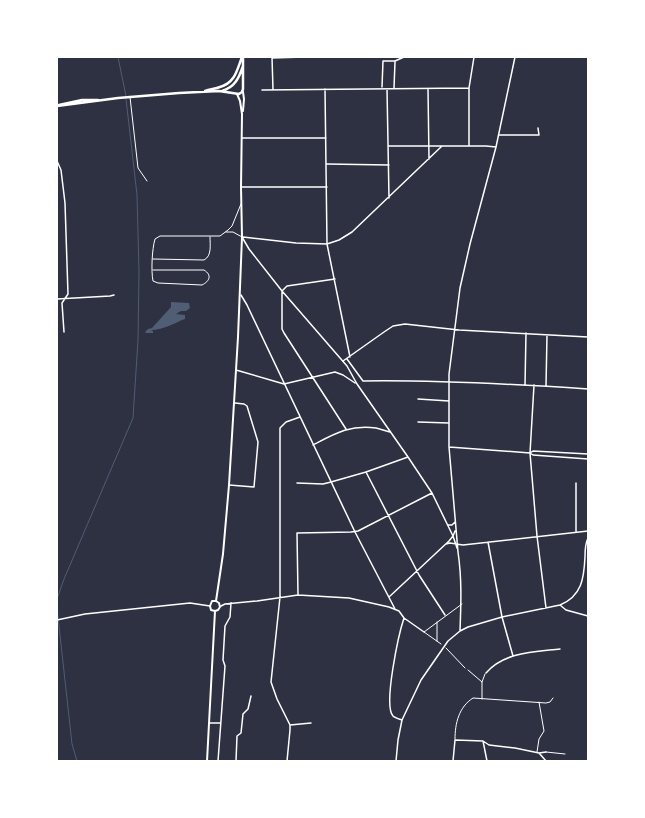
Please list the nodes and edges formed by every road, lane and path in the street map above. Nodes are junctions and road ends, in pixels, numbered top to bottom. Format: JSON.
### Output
{"nodes":[{"id":1,"x":243,"y":57,"type":"edge"},
{"id":2,"x":304,"y":57,"type":"edge"},
{"id":3,"x":404,"y":57,"type":"edge"},
{"id":4,"x":474,"y":57,"type":"edge"},
{"id":5,"x":515,"y":57,"type":"edge"},
{"id":6,"x":272,"y":58,"type":"edge"},
{"id":7,"x":395,"y":61,"type":"junction"},
{"id":8,"x":243,"y":65,"type":"junction"},
{"id":9,"x":234,"y":84,"type":"junction"},
{"id":10,"x":243,"y":86,"type":"junction"},
{"id":11,"x":382,"y":88,"type":"junction"},
{"id":12,"x":394,"y":88,"type":"junction"},
{"id":13,"x":428,"y":88,"type":"junction"},
{"id":14,"x":469,"y":88,"type":"junction"},
{"id":15,"x":325,"y":89,"type":"junction"},
{"id":16,"x":387,"y":89,"type":"junction"},
{"id":17,"x":262,"y":90,"type":"dead end"},
{"id":18,"x":273,"y":90,"type":"junction"},
{"id":19,"x":219,"y":91,"type":"junction"},
{"id":20,"x":243,"y":91,"type":"junction"},
{"id":21,"x":201,"y":92,"type":"junction"},
{"id":22,"x":236,"y":94,"type":"junction"},
{"id":23,"x":129,"y":97,"type":"junction"},
{"id":24,"x":57,"y":106,"type":"edge"},
{"id":25,"x":242,"y":114,"type":"junction"},
{"id":26,"x":538,"y":128,"type":"dead end"},
{"id":27,"x":499,"y":134,"type":"junction"},
{"id":28,"x":242,"y":138,"type":"junction"},
{"id":29,"x":326,"y":138,"type":"junction"},
{"id":30,"x":428,"y":145,"type":"junction"},
{"id":31,"x":388,"y":146,"type":"junction"},
{"id":32,"x":442,"y":146,"type":"junction"},
{"id":33,"x":469,"y":146,"type":"junction"},
{"id":34,"x":496,"y":147,"type":"junction"},
{"id":35,"x":429,"y":159,"type":"junction"},
{"id":36,"x":57,"y":161,"type":"edge"},
{"id":37,"x":326,"y":164,"type":"junction"},
{"id":38,"x":389,"y":165,"type":"junction"},
{"id":39,"x":147,"y":181,"type":"dead end"},
{"id":40,"x":241,"y":187,"type":"junction"},
{"id":41,"x":327,"y":187,"type":"junction"},
{"id":42,"x":389,"y":198,"type":"junction"},
{"id":43,"x":241,"y":202,"type":"junction"},
{"id":44,"x":225,"y":232,"type":"junction"},
{"id":45,"x":210,"y":236,"type":"junction"},
{"id":46,"x":242,"y":237,"type":"junction"},
{"id":47,"x":327,"y":244,"type":"junction"},
{"id":48,"x":153,"y":259,"type":"junction"},
{"id":49,"x":153,"y":270,"type":"junction"},
{"id":50,"x":335,"y":279,"type":"junction"},
{"id":51,"x":282,"y":291,"type":"junction"},
{"id":52,"x":240,"y":294,"type":"junction"},
{"id":53,"x":114,"y":295,"type":"dead end"},
{"id":54,"x":57,"y":298,"type":"edge"},
{"id":55,"x":65,"y":298,"type":"junction"},
{"id":56,"x":455,"y":330,"type":"junction"},
{"id":57,"x":64,"y":332,"type":"dead end"},
{"id":58,"x":526,"y":333,"type":"junction"},
{"id":59,"x":548,"y":335,"type":"junction"},
{"id":60,"x":588,"y":336,"type":"edge"},
{"id":61,"x":350,"y":357,"type":"junction"},
{"id":62,"x":346,"y":359,"type":"junction"},
{"id":63,"x":343,"y":361,"type":"junction"},
{"id":64,"x":236,"y":370,"type":"junction"},
{"id":65,"x":313,"y":376,"type":"junction"},
{"id":66,"x":449,"y":382,"type":"junction"},
{"id":67,"x":284,"y":384,"type":"junction"},
{"id":68,"x":357,"y":384,"type":"junction"},
{"id":69,"x":525,"y":385,"type":"junction"},
{"id":70,"x":534,"y":385,"type":"junction"},
{"id":71,"x":546,"y":386,"type":"junction"},
{"id":72,"x":588,"y":389,"type":"edge"},
{"id":73,"x":418,"y":399,"type":"dead end"},
{"id":74,"x":449,"y":401,"type":"junction"},
{"id":75,"x":235,"y":403,"type":"junction"},
{"id":76,"x":300,"y":417,"type":"junction"},
{"id":77,"x":418,"y":422,"type":"dead end"},
{"id":78,"x":449,"y":423,"type":"junction"},
{"id":79,"x":346,"y":429,"type":"junction"},
{"id":80,"x":390,"y":432,"type":"junction"},
{"id":81,"x":313,"y":445,"type":"junction"},
{"id":82,"x":449,"y":447,"type":"junction"},
{"id":83,"x":530,"y":453,"type":"junction"},
{"id":84,"x":588,"y":454,"type":"edge"},
{"id":85,"x":408,"y":457,"type":"junction"},
{"id":86,"x":588,"y":458,"type":"edge"},
{"id":87,"x":366,"y":472,"type":"junction"},
{"id":88,"x":331,"y":482,"type":"junction"},
{"id":89,"x":297,"y":483,"type":"dead end"},
{"id":90,"x":576,"y":483,"type":"dead end"},
{"id":91,"x":229,"y":485,"type":"junction"},
{"id":92,"x":432,"y":493,"type":"junction"},
{"id":93,"x":388,"y":516,"type":"junction"},
{"id":94,"x":455,"y":522,"type":"junction"},
{"id":95,"x":447,"y":524,"type":"junction"},
{"id":96,"x":455,"y":527,"type":"junction"},
{"id":97,"x":576,"y":531,"type":"junction"},
{"id":98,"x":588,"y":531,"type":"edge"},
{"id":99,"x":355,"y":532,"type":"junction"},
{"id":100,"x":453,"y":536,"type":"junction"},
{"id":101,"x":538,"y":536,"type":"junction"},
{"id":102,"x":588,"y":538,"type":"edge"},
{"id":103,"x":488,"y":542,"type":"junction"},
{"id":104,"x":446,"y":544,"type":"junction"},
{"id":105,"x":452,"y":544,"type":"junction"},
{"id":106,"x":457,"y":544,"type":"junction"},
{"id":107,"x":457,"y":548,"type":"junction"},
{"id":108,"x":458,"y":552,"type":"junction"},
{"id":109,"x":416,"y":571,"type":"junction"},
{"id":110,"x":298,"y":595,"type":"junction"},
{"id":111,"x":280,"y":597,"type":"junction"},
{"id":112,"x":389,"y":597,"type":"junction"},
{"id":113,"x":216,"y":601,"type":"junction"},
{"id":114,"x":231,"y":603,"type":"junction"},
{"id":115,"x":462,"y":604,"type":"junction"},
{"id":116,"x":560,"y":605,"type":"junction"},
{"id":117,"x":210,"y":606,"type":"junction"},
{"id":118,"x":221,"y":606,"type":"junction"},
{"id":119,"x":546,"y":608,"type":"junction"},
{"id":120,"x":395,"y":609,"type":"junction"},
{"id":121,"x":215,"y":611,"type":"junction"},
{"id":122,"x":445,"y":615,"type":"junction"},
{"id":123,"x":502,"y":616,"type":"junction"},
{"id":124,"x":588,"y":616,"type":"edge"},
{"id":125,"x":404,"y":618,"type":"junction"},
{"id":126,"x":57,"y":620,"type":"edge"},
{"id":127,"x":437,"y":621,"type":"junction"},
{"id":128,"x":460,"y":631,"type":"junction"},
{"id":129,"x":424,"y":632,"type":"junction"},
{"id":130,"x":437,"y":641,"type":"junction"},
{"id":131,"x":441,"y":644,"type":"dead end"},
{"id":132,"x":446,"y":648,"type":"dead end"},
{"id":133,"x":560,"y":649,"type":"dead end"},
{"id":134,"x":513,"y":656,"type":"junction"},
{"id":135,"x":465,"y":668,"type":"dead end"},
{"id":136,"x":468,"y":670,"type":"dead end"},
{"id":137,"x":486,"y":673,"type":"joint"},
{"id":138,"x":482,"y":682,"type":"junction"},
{"id":139,"x":251,"y":696,"type":"dead end"},
{"id":140,"x":553,"y":698,"type":"dead end"},
{"id":141,"x":482,"y":699,"type":"junction"},
{"id":142,"x":539,"y":702,"type":"junction"},
{"id":143,"x":402,"y":720,"type":"junction"},
{"id":144,"x":209,"y":723,"type":"junction"},
{"id":145,"x":221,"y":723,"type":"junction"},
{"id":146,"x":311,"y":723,"type":"dead end"},
{"id":147,"x":290,"y":725,"type":"junction"},
{"id":148,"x":455,"y":740,"type":"junction"},
{"id":149,"x":483,"y":741,"type":"junction"},
{"id":150,"x":546,"y":752,"type":"joint"},
{"id":151,"x":538,"y":753,"type":"junction"},
{"id":152,"x":565,"y":754,"type":"dead end"},
{"id":153,"x":207,"y":761,"type":"edge"},
{"id":154,"x":218,"y":761,"type":"edge"},
{"id":155,"x":236,"y":761,"type":"edge"},
{"id":156,"x":287,"y":761,"type":"edge"},
{"id":157,"x":396,"y":761,"type":"edge"},
{"id":158,"x":453,"y":761,"type":"edge"},
{"id":159,"x":487,"y":761,"type":"edge"},
{"id":160,"x":546,"y":761,"type":"edge"}],
"edges":[{"from":1,"to":8,"type":"main road"},
{"from":1,"to":21,"type":"main road"},
{"from":2,"to":6,"type":"street"},
{"from":3,"to":7,"type":"street"},
{"from":4,"to":14,"type":"street"},
{"from":5,"to":27,"type":"street"},
{"from":6,"to":18,"type":"street"},
{"from":7,"to":11,"type":"street"},
{"from":7,"to":12,"type":"street"},
{"from":8,"to":9,"type":"main road"},
{"from":8,"to":10,"type":"main road"},
{"from":9,"to":10,"type":"main road"},
{"from":9,"to":19,"type":"main road"},
{"from":9,"to":22,"type":"main road"},
{"from":10,"to":20,"type":"main road"},
{"from":11,"to":15,"type":"street"},
{"from":11,"to":16,"type":"street"},
{"from":12,"to":13,"type":"street"},
{"from":12,"to":16,"type":"street"},
{"from":13,"to":14,"type":"street"},
{"from":13,"to":30,"type":"street"},
{"from":14,"to":33,"type":"street"},
{"from":15,"to":18,"type":"street"},
{"from":15,"to":29,"type":"street"},
{"from":16,"to":31,"type":"street"},
{"from":17,"to":18,"type":"street"},
{"from":19,"to":21,"type":"main road"},
{"from":19,"to":22,"type":"main road"},
{"from":20,"to":22,"type":"main road"},
{"from":20,"to":25,"type":"street"},
{"from":21,"to":23,"type":"main road"},
{"from":22,"to":25,"type":"street"},
{"from":23,"to":24,"type":"main road"},
{"from":23,"to":39,"type":"street"},
{"from":25,"to":28,"type":"street"},
{"from":26,"to":27,"type":"street"},
{"from":27,"to":34,"type":"street"},
{"from":28,"to":29,"type":"street"},
{"from":28,"to":40,"type":"street"},
{"from":29,"to":37,"type":"street"},
{"from":30,"to":31,"type":"street"},
{"from":30,"to":32,"type":"street"},
{"from":30,"to":35,"type":"street"},
{"from":31,"to":38,"type":"street"},
{"from":32,"to":33,"type":"street"},
{"from":32,"to":35,"type":"street"},
{"from":33,"to":34,"type":"street"},
{"from":34,"to":56,"type":"street"},
{"from":35,"to":42,"type":"street"},
{"from":36,"to":55,"type":"street"},
{"from":37,"to":38,"type":"street"},
{"from":37,"to":41,"type":"street"},
{"from":38,"to":42,"type":"street"},
{"from":40,"to":41,"type":"street"},
{"from":40,"to":43,"type":"street"},
{"from":41,"to":47,"type":"street"},
{"from":42,"to":47,"type":"street"},
{"from":43,"to":44,"type":"street"},
{"from":43,"to":46,"type":"street"},
{"from":44,"to":45,"type":"street"},
{"from":44,"to":46,"type":"street"},
{"from":45,"to":48,"type":"street"},
{"from":45,"to":48,"type":"street"},
{"from":46,"to":47,"type":"street"},
{"from":46,"to":51,"type":"street"},
{"from":46,"to":52,"type":"street"},
{"from":47,"to":50,"type":"street"},
{"from":48,"to":49,"type":"street"},
{"from":49,"to":49,"type":"street"},
{"from":50,"to":51,"type":"street"},
{"from":50,"to":61,"type":"street"},
{"from":51,"to":63,"type":"street"},
{"from":51,"to":65,"type":"street"},
{"from":52,"to":64,"type":"street"},
{"from":52,"to":67,"type":"street"},
{"from":53,"to":55,"type":"street"},
{"from":54,"to":55,"type":"street"},
{"from":55,"to":57,"type":"street"},
{"from":56,"to":58,"type":"street"},
{"from":56,"to":61,"type":"street"},
{"from":56,"to":66,"type":"street"},
{"from":58,"to":59,"type":"street"},
{"from":58,"to":69,"type":"street"},
{"from":59,"to":60,"type":"street"},
{"from":59,"to":71,"type":"street"},
{"from":61,"to":62,"type":"street"},
{"from":62,"to":63,"type":"street"},
{"from":62,"to":66,"type":"street"},
{"from":63,"to":68,"type":"street"},
{"from":64,"to":67,"type":"street"},
{"from":64,"to":75,"type":"street"},
{"from":65,"to":67,"type":"street"},
{"from":65,"to":68,"type":"street"},
{"from":65,"to":79,"type":"street"},
{"from":66,"to":69,"type":"street"},
{"from":66,"to":74,"type":"street"},
{"from":67,"to":76,"type":"street"},
{"from":68,"to":80,"type":"street"},
{"from":69,"to":70,"type":"street"},
{"from":70,"to":71,"type":"street"},
{"from":70,"to":83,"type":"street"},
{"from":71,"to":72,"type":"street"},
{"from":73,"to":74,"type":"street"},
{"from":74,"to":78,"type":"street"},
{"from":75,"to":91,"type":"street"},
{"from":75,"to":91,"type":"street"},
{"from":76,"to":81,"type":"street"},
{"from":76,"to":111,"type":"street"},
{"from":77,"to":78,"type":"street"},
{"from":78,"to":82,"type":"street"},
{"from":79,"to":80,"type":"street"},
{"from":79,"to":81,"type":"street"},
{"from":80,"to":85,"type":"street"},
{"from":81,"to":88,"type":"street"},
{"from":82,"to":83,"type":"street"},
{"from":82,"to":94,"type":"street"},
{"from":83,"to":84,"type":"street"},
{"from":83,"to":86,"type":"street"},
{"from":83,"to":101,"type":"street"},
{"from":85,"to":87,"type":"street"},
{"from":85,"to":92,"type":"street"},
{"from":87,"to":88,"type":"street"},
{"from":87,"to":93,"type":"street"},
{"from":88,"to":89,"type":"street"},
{"from":88,"to":99,"type":"street"},
{"from":90,"to":97,"type":"street"},
{"from":91,"to":113,"type":"street"},
{"from":92,"to":93,"type":"street"},
{"from":92,"to":95,"type":"street"},
{"from":93,"to":99,"type":"street"},
{"from":93,"to":109,"type":"street"},
{"from":94,"to":95,"type":"street"},
{"from":94,"to":96,"type":"street"},
{"from":95,"to":100,"type":"street"},
{"from":96,"to":100,"type":"street"},
{"from":96,"to":106,"type":"street"},
{"from":97,"to":98,"type":"street"},
{"from":97,"to":101,"type":"street"},
{"from":99,"to":110,"type":"street"},
{"from":99,"to":112,"type":"street"},
{"from":100,"to":104,"type":"street"},
{"from":100,"to":106,"type":"street"},
{"from":101,"to":103,"type":"street"},
{"from":101,"to":119,"type":"street"},
{"from":102,"to":116,"type":"street"},
{"from":103,"to":106,"type":"street"},
{"from":103,"to":123,"type":"street"},
{"from":104,"to":105,"type":"street"},
{"from":104,"to":109,"type":"street"},
{"from":105,"to":106,"type":"street"},
{"from":105,"to":107,"type":"street"},
{"from":106,"to":107,"type":"street"},
{"from":106,"to":108,"type":"street"},
{"from":107,"to":108,"type":"street"},
{"from":108,"to":115,"type":"street"},
{"from":109,"to":112,"type":"street"},
{"from":109,"to":122,"type":"street"},
{"from":110,"to":111,"type":"street"},
{"from":110,"to":120,"type":"street"},
{"from":111,"to":114,"type":"street"},
{"from":111,"to":147,"type":"street"},
{"from":112,"to":120,"type":"street"},
{"from":113,"to":117,"type":"street"},
{"from":113,"to":118,"type":"street"},
{"from":114,"to":118,"type":"street"},
{"from":114,"to":145,"type":"street"},
{"from":115,"to":122,"type":"street"},
{"from":115,"to":128,"type":"street"},
{"from":116,"to":119,"type":"street"},
{"from":116,"to":124,"type":"street"},
{"from":117,"to":121,"type":"street"},
{"from":117,"to":126,"type":"street"},
{"from":118,"to":121,"type":"street"},
{"from":119,"to":123,"type":"street"},
{"from":120,"to":125,"type":"street"},
{"from":121,"to":144,"type":"street"},
{"from":122,"to":127,"type":"street"},
{"from":123,"to":128,"type":"street"},
{"from":123,"to":134,"type":"street"},
{"from":125,"to":129,"type":"street"},
{"from":125,"to":143,"type":"street"},
{"from":127,"to":129,"type":"street"},
{"from":127,"to":130,"type":"street"},
{"from":128,"to":143,"type":"street"},
{"from":129,"to":130,"type":"street"},
{"from":130,"to":131,"type":"street"},
{"from":132,"to":135,"type":"street"},
{"from":133,"to":134,"type":"street"},
{"from":134,"to":137,"type":"street"},
{"from":136,"to":138,"type":"street"},
{"from":137,"to":138,"type":"street"},
{"from":138,"to":141,"type":"street"},
{"from":139,"to":155,"type":"street"},
{"from":140,"to":142,"type":"street"},
{"from":141,"to":142,"type":"street"},
{"from":141,"to":148,"type":"street"},
{"from":142,"to":151,"type":"street"},
{"from":143,"to":157,"type":"street"},
{"from":144,"to":145,"type":"street"},
{"from":144,"to":153,"type":"street"},
{"from":145,"to":154,"type":"street"},
{"from":146,"to":147,"type":"street"},
{"from":147,"to":156,"type":"street"},
{"from":148,"to":149,"type":"street"},
{"from":148,"to":158,"type":"street"},
{"from":149,"to":151,"type":"street"},
{"from":149,"to":159,"type":"street"},
{"from":150,"to":151,"type":"street"},
{"from":150,"to":152,"type":"street"},
{"from":151,"to":160,"type":"street"}]}
